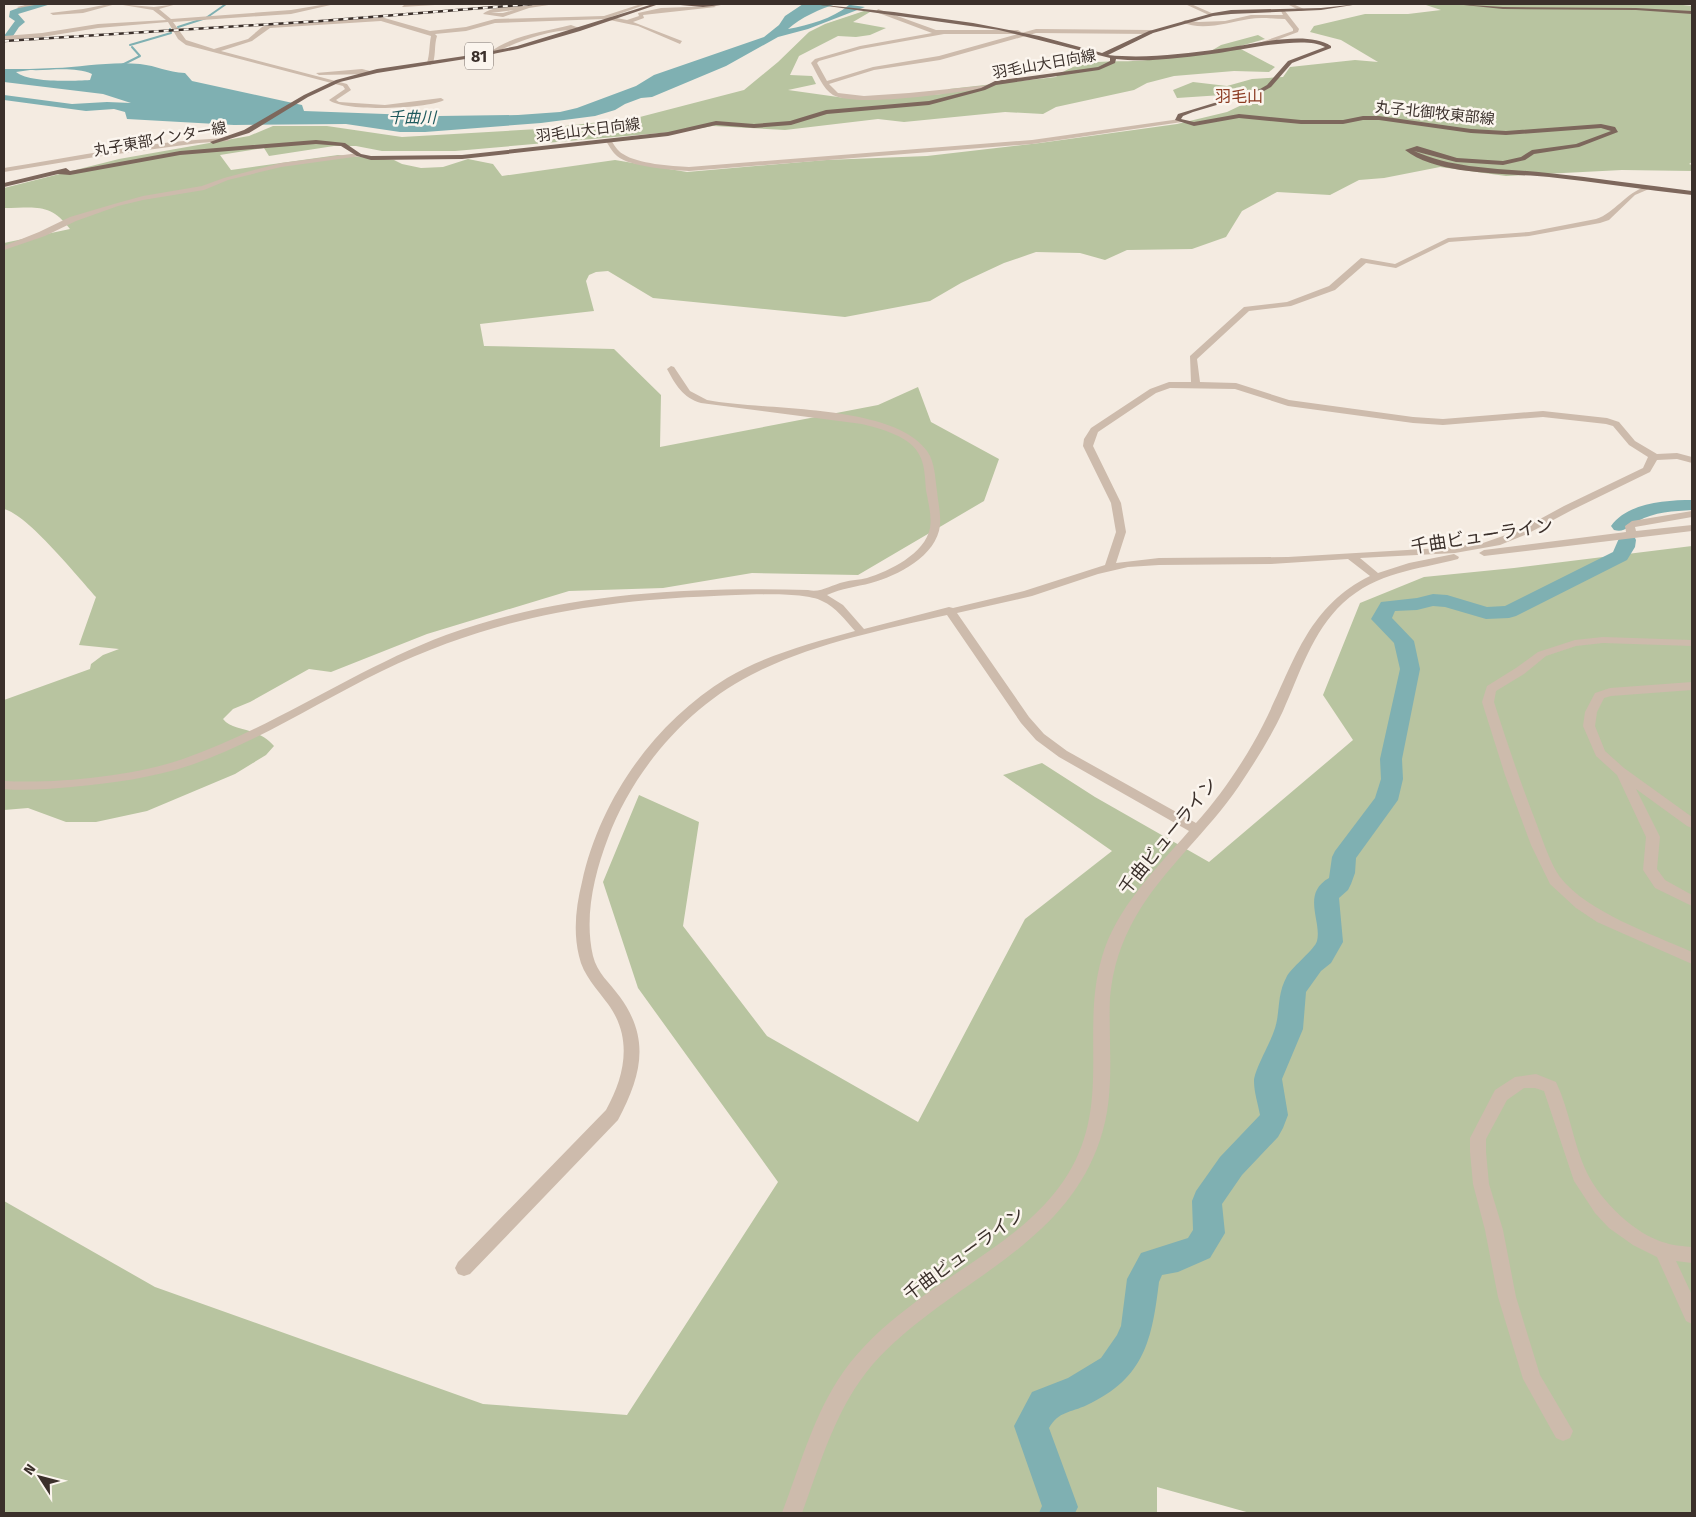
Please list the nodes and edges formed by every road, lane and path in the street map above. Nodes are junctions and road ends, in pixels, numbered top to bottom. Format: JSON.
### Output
{"nodes":[{"id":1,"x":38,"y":4,"type":"edge"},
{"id":2,"x":114,"y":4,"type":"edge"},
{"id":3,"x":119,"y":4,"type":"edge"},
{"id":4,"x":175,"y":4,"type":"edge"},
{"id":5,"x":333,"y":4,"type":"edge"},
{"id":6,"x":409,"y":4,"type":"edge"},
{"id":7,"x":432,"y":4,"type":"edge"},
{"id":8,"x":553,"y":4,"type":"edge"},
{"id":9,"x":645,"y":4,"type":"edge"},
{"id":10,"x":657,"y":4,"type":"edge"},
{"id":11,"x":671,"y":4,"type":"edge"},
{"id":12,"x":728,"y":4,"type":"edge"},
{"id":13,"x":815,"y":4,"type":"edge"},
{"id":14,"x":1187,"y":4,"type":"edge"},
{"id":15,"x":1289,"y":4,"type":"edge"},
{"id":16,"x":1357,"y":4,"type":"edge"},
{"id":17,"x":1456,"y":4,"type":"edge"},
{"id":18,"x":884,"y":6,"type":"dead end"},
{"id":19,"x":261,"y":7,"type":"dead end"},
{"id":20,"x":714,"y":7,"type":"dead end"},
{"id":21,"x":18,"y":8,"type":"dead end"},
{"id":22,"x":519,"y":8,"type":"junction"},
{"id":23,"x":153,"y":9,"type":"junction"},
{"id":24,"x":1302,"y":10,"type":"junction"},
{"id":25,"x":878,"y":11,"type":"junction"},
{"id":26,"x":1284,"y":12,"type":"junction"},
{"id":27,"x":53,"y":13,"type":"dead end"},
{"id":28,"x":1692,"y":13,"type":"edge"},
{"id":29,"x":240,"y":15,"type":"junction"},
{"id":30,"x":1213,"y":15,"type":"junction"},
{"id":31,"x":605,"y":17,"type":"junction"},
{"id":32,"x":612,"y":18,"type":"junction"},
{"id":33,"x":1287,"y":18,"type":"junction"},
{"id":34,"x":168,"y":20,"type":"junction"},
{"id":35,"x":627,"y":22,"type":"junction"},
{"id":36,"x":1185,"y":22,"type":"junction"},
{"id":37,"x":578,"y":29,"type":"junction"},
{"id":38,"x":944,"y":32,"type":"junction"},
{"id":39,"x":1018,"y":32,"type":"junction"},
{"id":40,"x":1152,"y":32,"type":"junction"},
{"id":41,"x":430,"y":33,"type":"junction"},
{"id":42,"x":1025,"y":34,"type":"junction"},
{"id":43,"x":4,"y":38,"type":"edge"},
{"id":44,"x":520,"y":42,"type":"junction"},
{"id":45,"x":680,"y":42,"type":"dead end"},
{"id":46,"x":529,"y":44,"type":"junction"},
{"id":47,"x":1261,"y":44,"type":"junction"},
{"id":48,"x":504,"y":47,"type":"junction"},
{"id":49,"x":513,"y":49,"type":"junction"},
{"id":50,"x":214,"y":52,"type":"junction"},
{"id":51,"x":492,"y":54,"type":"junction"},
{"id":52,"x":1103,"y":55,"type":"junction"},
{"id":53,"x":1113,"y":58,"type":"junction"},
{"id":54,"x":430,"y":63,"type":"junction"},
{"id":55,"x":371,"y":72,"type":"junction"},
{"id":56,"x":306,"y":74,"type":"junction"},
{"id":57,"x":336,"y":82,"type":"junction"},
{"id":58,"x":826,"y":83,"type":"junction"},
{"id":59,"x":988,"y":86,"type":"junction"},
{"id":60,"x":441,"y":100,"type":"dead end"},
{"id":61,"x":1180,"y":121,"type":"junction"},
{"id":62,"x":226,"y":140,"type":"junction"},
{"id":63,"x":608,"y":140,"type":"junction"},
{"id":64,"x":359,"y":155,"type":"junction"},
{"id":65,"x":48,"y":163,"type":"junction"},
{"id":66,"x":4,"y":170,"type":"edge"},
{"id":67,"x":58,"y":172,"type":"junction"},
{"id":68,"x":4,"y":185,"type":"edge"},
{"id":69,"x":1647,"y":188,"type":"junction"},
{"id":70,"x":1692,"y":193,"type":"edge"},
{"id":71,"x":4,"y":248,"type":"edge"},
{"id":72,"x":671,"y":369,"type":"dead end"},
{"id":73,"x":1196,"y":384,"type":"junction"},
{"id":74,"x":1655,"y":457,"type":"junction"},
{"id":75,"x":1692,"y":460,"type":"edge"},
{"id":76,"x":1692,"y":514,"type":"edge"},
{"id":77,"x":1692,"y":528,"type":"edge"},
{"id":78,"x":1631,"y":534,"type":"junction"},
{"id":79,"x":1350,"y":556,"type":"junction"},
{"id":80,"x":1110,"y":566,"type":"junction"},
{"id":81,"x":1377,"y":577,"type":"junction"},
{"id":82,"x":819,"y":594,"type":"junction"},
{"id":83,"x":949,"y":610,"type":"junction"},
{"id":84,"x":862,"y":633,"type":"junction"},
{"id":85,"x":1692,"y":643,"type":"edge"},
{"id":86,"x":1692,"y":686,"type":"edge"},
{"id":87,"x":1620,"y":771,"type":"junction"},
{"id":88,"x":4,"y":785,"type":"edge"},
{"id":89,"x":1692,"y":823,"type":"edge"},
{"id":90,"x":1198,"y":830,"type":"junction"},
{"id":91,"x":1692,"y":901,"type":"edge"},
{"id":92,"x":1692,"y":958,"type":"edge"},
{"id":93,"x":1663,"y":1251,"type":"junction"},
{"id":94,"x":1692,"y":1255,"type":"edge"},
{"id":95,"x":464,"y":1268,"type":"dead end"},
{"id":96,"x":1692,"y":1315,"type":"edge"},
{"id":97,"x":1563,"y":1431,"type":"dead end"},
{"id":98,"x":792,"y":1513,"type":"edge"}],
"edges":[{"from":1,"to":21,"type":"street"},
{"from":2,"to":27,"type":"street"},
{"from":3,"to":23,"type":"street"},
{"from":4,"to":23,"type":"street"},
{"from":5,"to":29,"type":"street"},
{"from":6,"to":7,"type":"street"},
{"from":8,"to":22,"type":"street"},
{"from":9,"to":31,"type":"street"},
{"from":10,"to":32,"type":"main road","name":"丸子東部インター線","number":"81"},
{"from":11,"to":12,"type":"main road"},
{"from":13,"to":25,"type":"main road"},
{"from":14,"to":30,"type":"street"},
{"from":15,"to":24,"type":"street"},
{"from":16,"to":24,"type":"main road","name":"羽毛山大日向線"},
{"from":17,"to":28,"type":"main road"},
{"from":18,"to":25,"type":"street"},
{"from":19,"to":29,"type":"street"},
{"from":20,"to":35,"type":"street"},
{"from":22,"to":22,"type":"street"},
{"from":23,"to":34,"type":"street"},
{"from":24,"to":26,"type":"main road","name":"羽毛山大日向線"},
{"from":25,"to":38,"type":"street"},
{"from":25,"to":39,"type":"main road"},
{"from":26,"to":30,"type":"main road","name":"羽毛山大日向線"},
{"from":26,"to":33,"type":"street"},
{"from":29,"to":34,"type":"street"},
{"from":30,"to":36,"type":"main road","name":"羽毛山大日向線"},
{"from":31,"to":32,"type":"street"},
{"from":31,"to":41,"type":"street"},
{"from":32,"to":35,"type":"street"},
{"from":32,"to":37,"type":"main road","name":"丸子東部インター線","number":"81"},
{"from":33,"to":36,"type":"street"},
{"from":33,"to":47,"type":"street"},
{"from":34,"to":43,"type":"street"},
{"from":34,"to":50,"type":"street"},
{"from":35,"to":45,"type":"street"},
{"from":36,"to":40,"type":"main road","name":"羽毛山大日向線"},
{"from":37,"to":44,"type":"street"},
{"from":37,"to":46,"type":"main road","name":"丸子東部インター線","number":"81"},
{"from":38,"to":39,"type":"street"},
{"from":38,"to":58,"type":"street"},
{"from":39,"to":42,"type":"main road"},
{"from":40,"to":42,"type":"street"},
{"from":40,"to":52,"type":"main road","name":"羽毛山大日向線"},
{"from":41,"to":50,"type":"street"},
{"from":41,"to":54,"type":"street"},
{"from":42,"to":52,"type":"main road"},
{"from":42,"to":58,"type":"street"},
{"from":44,"to":46,"type":"street"},
{"from":44,"to":48,"type":"street"},
{"from":46,"to":49,"type":"main road","name":"丸子東部インター線","number":"81"},
{"from":47,"to":53,"type":"main road"},
{"from":47,"to":61,"type":"main road"},
{"from":48,"to":49,"type":"street"},
{"from":48,"to":51,"type":"street"},
{"from":49,"to":51,"type":"main road","name":"丸子東部インター線","number":"81"},
{"from":50,"to":56,"type":"street"},
{"from":51,"to":54,"type":"main road","name":"丸子東部インター線","number":"81"},
{"from":52,"to":53,"type":"main road"},
{"from":53,"to":59,"type":"main road","name":"羽毛山大日向線"},
{"from":54,"to":55,"type":"main road","name":"丸子東部インター線","number":"81"},
{"from":55,"to":56,"type":"street"},
{"from":55,"to":57,"type":"main road","name":"丸子東部インター線","number":"81"},
{"from":56,"to":57,"type":"street"},
{"from":57,"to":60,"type":"street"},
{"from":57,"to":62,"type":"main road","name":"丸子東部インター線","number":"81"},
{"from":58,"to":59,"type":"street"},
{"from":59,"to":63,"type":"main road","name":"羽毛山大日向線"},
{"from":61,"to":63,"type":"street"},
{"from":61,"to":69,"type":"main road","name":"丸子北御牧東部線"},
{"from":62,"to":65,"type":"street"},
{"from":62,"to":67,"type":"main road","name":"丸子東部インター線","number":"81"},
{"from":63,"to":64,"type":"main road","name":"羽毛山大日向線"},
{"from":64,"to":67,"type":"main road","name":"羽毛山大日向線"},
{"from":64,"to":71,"type":"street"},
{"from":65,"to":66,"type":"street"},
{"from":65,"to":67,"type":"street"},
{"from":67,"to":68,"type":"main road","name":"丸子東部インター線","number":"81"},
{"from":69,"to":70,"type":"main road","name":"丸子北御牧東部線"},
{"from":69,"to":73,"type":"street"},
{"from":72,"to":82,"type":"street"},
{"from":73,"to":74,"type":"street"},
{"from":73,"to":80,"type":"street"},
{"from":74,"to":75,"type":"street"},
{"from":74,"to":79,"type":"street"},
{"from":76,"to":78,"type":"street"},
{"from":77,"to":78,"type":"street","name":"千曲ビューライン"},
{"from":78,"to":81,"type":"street","name":"千曲ビューライン"},
{"from":79,"to":80,"type":"street"},
{"from":79,"to":81,"type":"street"},
{"from":80,"to":83,"type":"street"},
{"from":81,"to":90,"type":"street","name":"千曲ビューライン"},
{"from":82,"to":84,"type":"street"},
{"from":82,"to":88,"type":"street"},
{"from":83,"to":84,"type":"street"},
{"from":83,"to":90,"type":"street"},
{"from":84,"to":95,"type":"street"},
{"from":85,"to":92,"type":"street"},
{"from":86,"to":87,"type":"street"},
{"from":87,"to":89,"type":"street"},
{"from":87,"to":91,"type":"street"},
{"from":90,"to":98,"type":"street","name":"千曲ビューライン"},
{"from":93,"to":94,"type":"street"},
{"from":93,"to":96,"type":"street"},
{"from":93,"to":97,"type":"street"}]}
